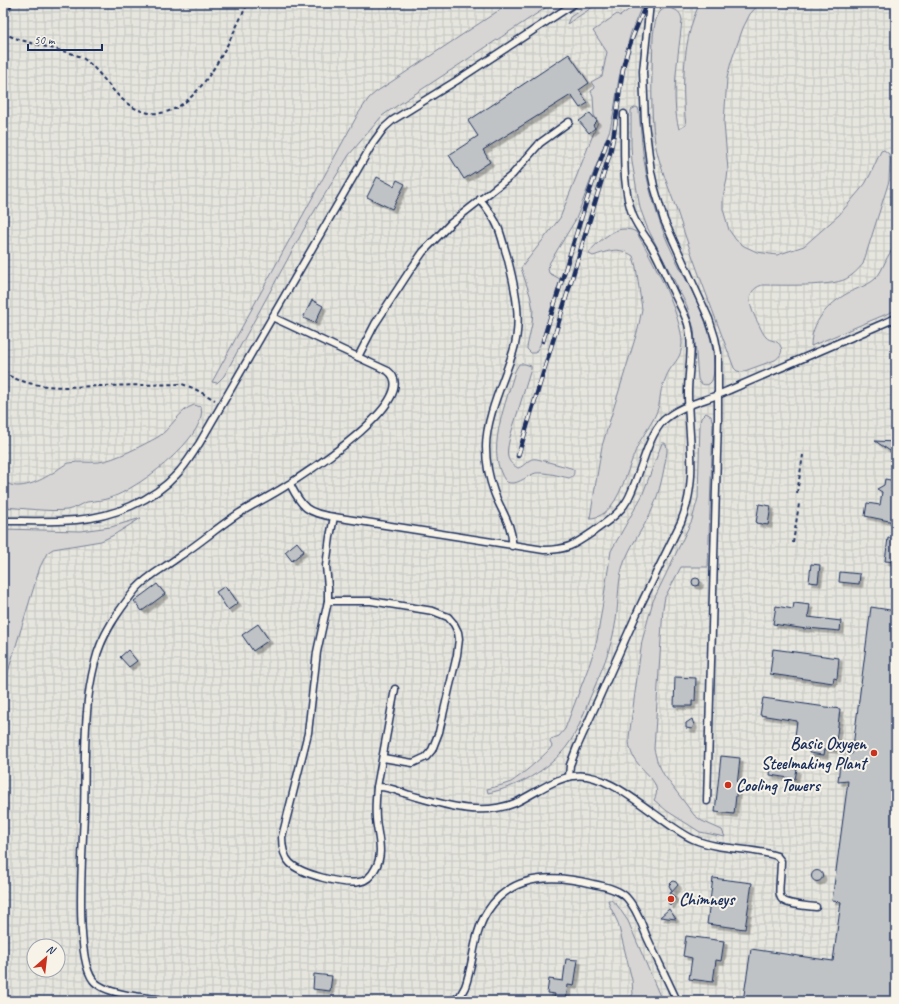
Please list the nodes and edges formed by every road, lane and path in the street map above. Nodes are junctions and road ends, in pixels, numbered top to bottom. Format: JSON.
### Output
{"nodes":[{"id":1,"x":13,"y":3,"type":"edge"},
{"id":2,"x":248,"y":3,"type":"edge"},
{"id":3,"x":575,"y":3,"type":"edge"},
{"id":4,"x":650,"y":3,"type":"edge"},
{"id":5,"x":3,"y":22,"type":"edge"},
{"id":6,"x":3,"y":33,"type":"edge"},
{"id":7,"x":624,"y":114,"type":"dead end"},
{"id":8,"x":569,"y":122,"type":"dead end"},
{"id":9,"x":480,"y":199,"type":"junction"},
{"id":10,"x":272,"y":317,"type":"junction"},
{"id":11,"x":896,"y":318,"type":"edge"},
{"id":12,"x":358,"y":357,"type":"junction"},
{"id":13,"x":3,"y":372,"type":"edge"},
{"id":14,"x":719,"y":395,"type":"junction"},
{"id":15,"x":221,"y":404,"type":"junction"},
{"id":16,"x":688,"y":405,"type":"junction"},
{"id":17,"x":803,"y":455,"type":"dead end"},
{"id":18,"x":290,"y":484,"type":"junction"},
{"id":19,"x":797,"y":493,"type":"dead end"},
{"id":20,"x":799,"y":504,"type":"dead end"},
{"id":21,"x":334,"y":517,"type":"junction"},
{"id":22,"x":3,"y":520,"type":"edge"},
{"id":23,"x":794,"y":543,"type":"dead end"},
{"id":24,"x":512,"y":546,"type":"junction"},
{"id":25,"x":328,"y":601,"type":"junction"},
{"id":26,"x":396,"y":689,"type":"dead end"},
{"id":27,"x":383,"y":758,"type":"junction"},
{"id":28,"x":569,"y":777,"type":"junction"},
{"id":29,"x":377,"y":787,"type":"junction"},
{"id":30,"x":707,"y":801,"type":"dead end"},
{"id":31,"x":816,"y":908,"type":"dead end"},
{"id":32,"x":140,"y":999,"type":"edge"},
{"id":33,"x":173,"y":1001,"type":"edge"},
{"id":34,"x":453,"y":1001,"type":"edge"},
{"id":35,"x":677,"y":1001,"type":"edge"}],
"edges":[{"from":1,"to":5,"type":"path"},
{"from":2,"to":6,"type":"path"},
{"from":3,"to":10,"type":"lane"},
{"from":4,"to":14,"type":"lane"},
{"from":7,"to":16,"type":"lane"},
{"from":8,"to":9,"type":"lane"},
{"from":9,"to":12,"type":"lane"},
{"from":9,"to":24,"type":"lane"},
{"from":10,"to":12,"type":"lane"},
{"from":10,"to":15,"type":"lane"},
{"from":11,"to":14,"type":"lane"},
{"from":12,"to":18,"type":"lane"},
{"from":13,"to":15,"type":"path"},
{"from":14,"to":16,"type":"lane"},
{"from":14,"to":30,"type":"lane"},
{"from":15,"to":22,"type":"lane"},
{"from":16,"to":24,"type":"lane"},
{"from":16,"to":28,"type":"lane"},
{"from":17,"to":19,"type":"path"},
{"from":18,"to":21,"type":"lane"},
{"from":18,"to":32,"type":"lane"},
{"from":20,"to":23,"type":"path"},
{"from":21,"to":24,"type":"lane"},
{"from":21,"to":25,"type":"lane"},
{"from":25,"to":27,"type":"lane"},
{"from":25,"to":29,"type":"lane"},
{"from":26,"to":27,"type":"lane"},
{"from":27,"to":29,"type":"lane"},
{"from":28,"to":29,"type":"lane"},
{"from":28,"to":31,"type":"lane"},
{"from":32,"to":33,"type":"lane"},
{"from":34,"to":35,"type":"lane"}]}
